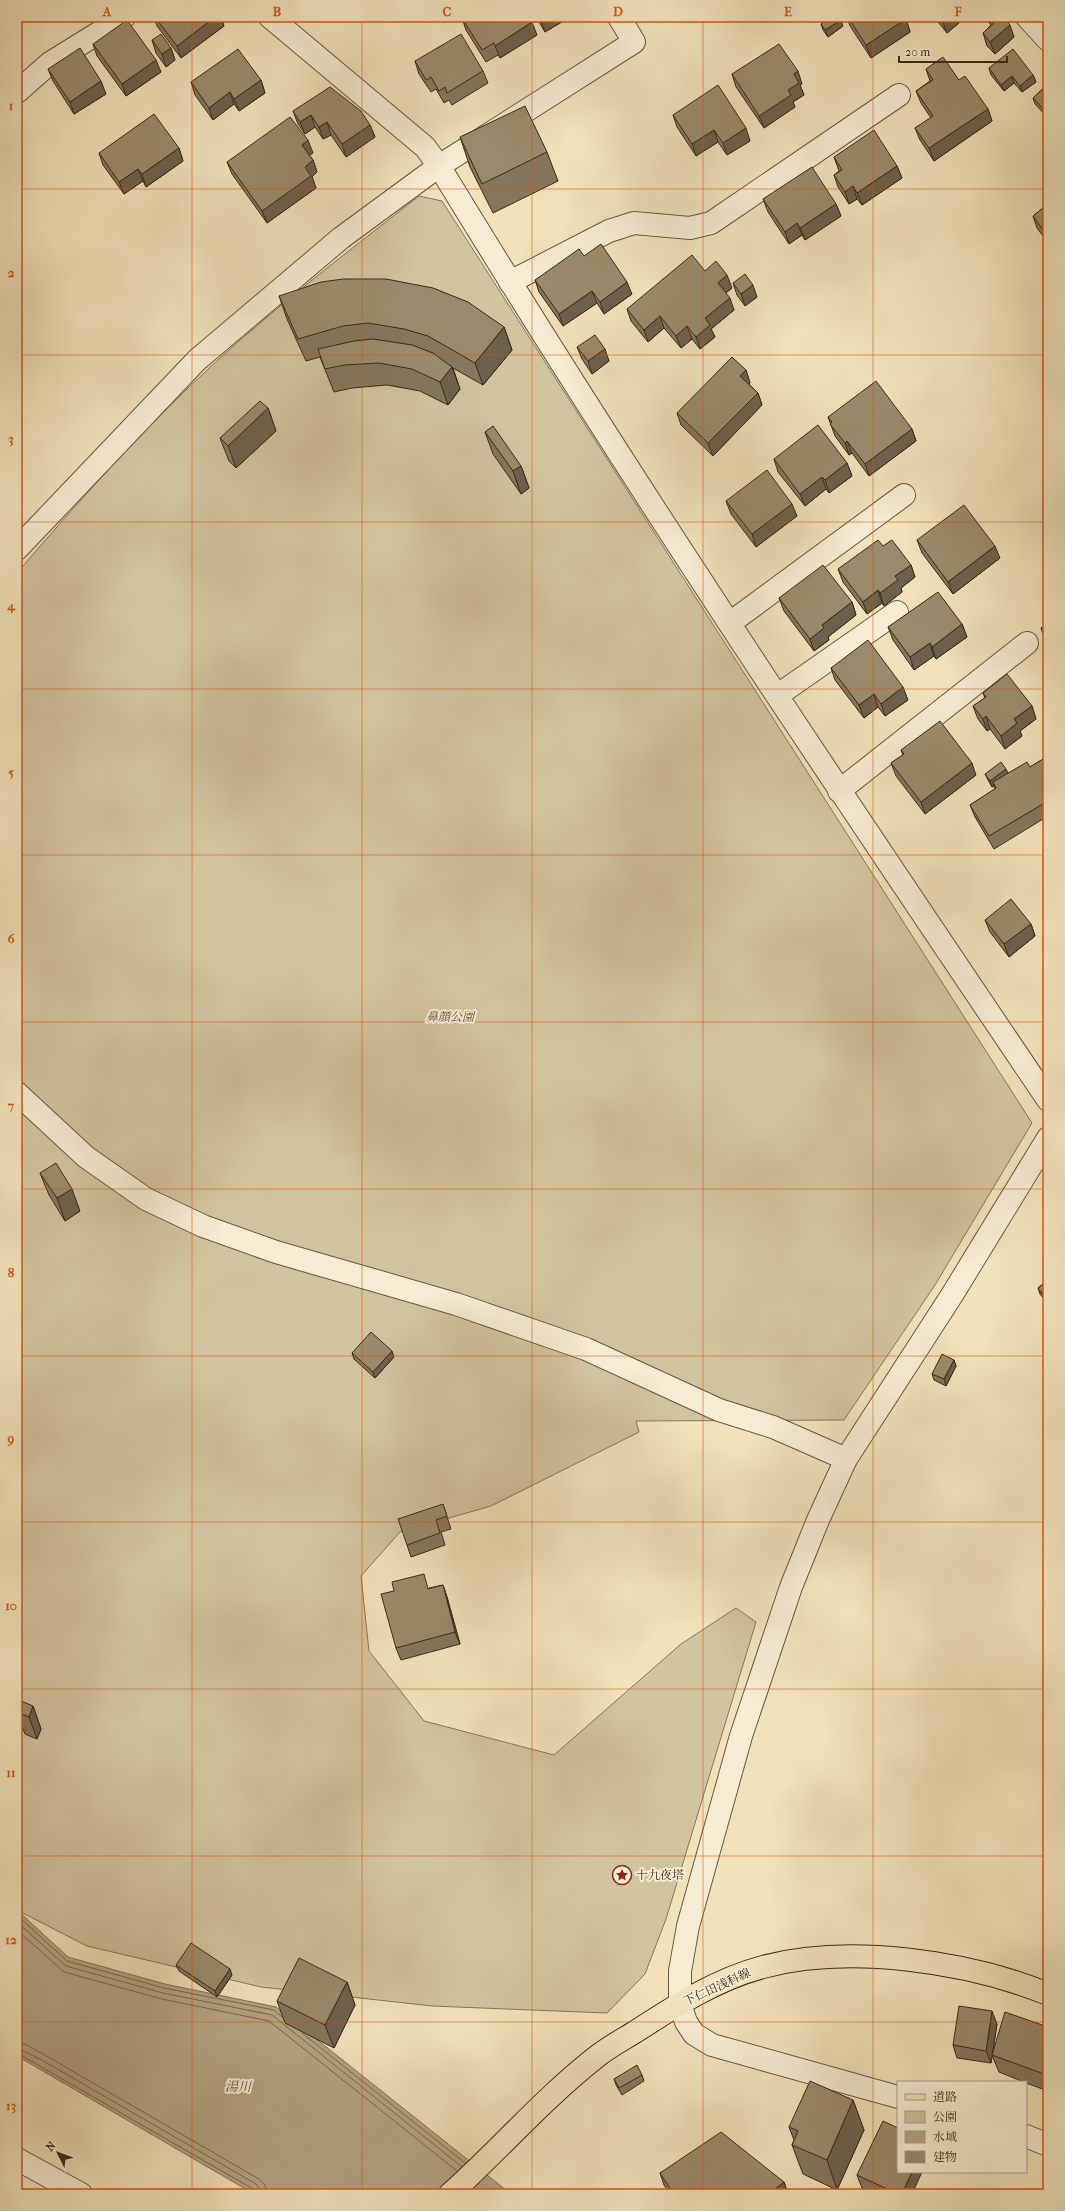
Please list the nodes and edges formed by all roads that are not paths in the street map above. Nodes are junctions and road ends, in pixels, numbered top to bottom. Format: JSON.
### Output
{"nodes":[{"id":1,"x":124,"y":17,"type":"edge"},
{"id":2,"x":270,"y":17,"type":"edge"},
{"id":3,"x":619,"y":17,"type":"edge"},
{"id":4,"x":1027,"y":17,"type":"edge"},
{"id":5,"x":1048,"y":40,"type":"edge"},
{"id":6,"x":17,"y":92,"type":"edge"},
{"id":7,"x":899,"y":94,"type":"dead end"},
{"id":8,"x":439,"y":166,"type":"junction"},
{"id":9,"x":510,"y":282,"type":"junction"},
{"id":10,"x":904,"y":495,"type":"dead end"},
{"id":11,"x":17,"y":549,"type":"edge"},
{"id":12,"x":897,"y":612,"type":"dead end"},
{"id":13,"x":730,"y":623,"type":"junction"},
{"id":14,"x":1027,"y":643,"type":"dead end"},
{"id":15,"x":778,"y":695,"type":"junction"},
{"id":16,"x":839,"y":791,"type":"junction"},
{"id":17,"x":17,"y":1093,"type":"edge"},
{"id":18,"x":1048,"y":1100,"type":"edge"},
{"id":19,"x":1048,"y":1138,"type":"edge"},
{"id":20,"x":846,"y":1459,"type":"junction"},
{"id":21,"x":1048,"y":1994,"type":"edge"},
{"id":22,"x":680,"y":2004,"type":"junction"},
{"id":23,"x":897,"y":2097,"type":"edge"},
{"id":24,"x":1027,"y":2136,"type":"edge"},
{"id":25,"x":1048,"y":2145,"type":"edge"},
{"id":26,"x":17,"y":2158,"type":"edge"},
{"id":27,"x":81,"y":2194,"type":"edge"},
{"id":28,"x":450,"y":2194,"type":"edge"}],
"edges":[{"from":1,"to":6,"type":"street"},
{"from":2,"to":8,"type":"street"},
{"from":3,"to":8,"type":"street"},
{"from":4,"to":5,"type":"street"},
{"from":7,"to":9,"type":"street"},
{"from":8,"to":9,"type":"street"},
{"from":8,"to":11,"type":"street"},
{"from":9,"to":13,"type":"street"},
{"from":10,"to":13,"type":"street"},
{"from":12,"to":15,"type":"street"},
{"from":13,"to":15,"type":"street"},
{"from":14,"to":16,"type":"street"},
{"from":15,"to":16,"type":"street"},
{"from":16,"to":18,"type":"street"},
{"from":17,"to":20,"type":"street"},
{"from":19,"to":20,"type":"street"},
{"from":20,"to":22,"type":"street"},
{"from":21,"to":22,"type":"main road","name":"下仁田浅科線"},
{"from":22,"to":23,"type":"street"},
{"from":22,"to":28,"type":"main road","name":"下仁田浅科線"},
{"from":24,"to":25,"type":"street"},
{"from":26,"to":27,"type":"street"}]}
